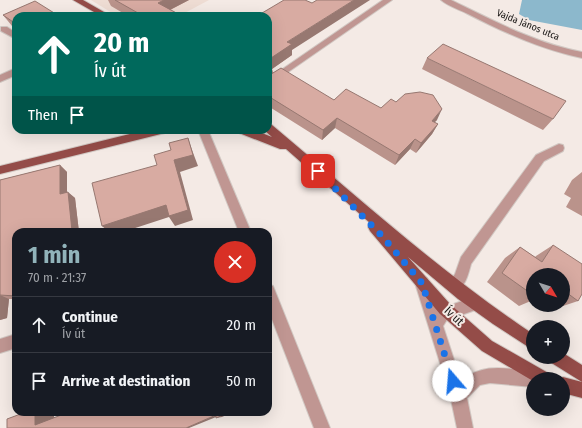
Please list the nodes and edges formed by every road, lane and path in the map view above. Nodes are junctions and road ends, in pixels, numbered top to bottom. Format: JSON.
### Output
{"nodes":[{"id":1,"x":77,"y":0,"type":"edge"},
{"id":2,"x":388,"y":0,"type":"edge"},
{"id":3,"x":445,"y":0,"type":"edge"},
{"id":4,"x":100,"y":12,"type":"edge"},
{"id":5,"x":4,"y":29,"type":"edge"},
{"id":6,"x":12,"y":34,"type":"edge"},
{"id":7,"x":582,"y":55,"type":"edge"},
{"id":8,"x":12,"y":72,"type":"edge"},
{"id":9,"x":0,"y":79,"type":"edge"},
{"id":10,"x":272,"y":80,"type":"edge"},
{"id":11,"x":272,"y":131,"type":"edge"},
{"id":12,"x":145,"y":134,"type":"edge"},
{"id":13,"x":205,"y":134,"type":"edge"},
{"id":14,"x":254,"y":134,"type":"edge"},
{"id":15,"x":559,"y":148,"type":"dead end"},
{"id":16,"x":294,"y":150,"type":"junction"},
{"id":17,"x":0,"y":170,"type":"edge"},
{"id":18,"x":330,"y":182,"type":"junction"},
{"id":19,"x":243,"y":228,"type":"edge"},
{"id":20,"x":422,"y":283,"type":"junction"},
{"id":21,"x":454,"y":286,"type":"junction"},
{"id":22,"x":272,"y":301,"type":"edge"},
{"id":23,"x":476,"y":303,"type":"junction"},
{"id":24,"x":445,"y":309,"type":"junction"},
{"id":25,"x":434,"y":326,"type":"junction"},
{"id":26,"x":526,"y":338,"type":"edge"},
{"id":27,"x":12,"y":342,"type":"edge"},
{"id":28,"x":0,"y":346,"type":"edge"},
{"id":29,"x":566,"y":364,"type":"edge"},
{"id":30,"x":532,"y":372,"type":"edge"},
{"id":31,"x":582,"y":374,"type":"edge"},
{"id":32,"x":526,"y":378,"type":"edge"},
{"id":33,"x":570,"y":387,"type":"edge"},
{"id":34,"x":582,"y":390,"type":"edge"},
{"id":35,"x":458,"y":395,"type":"junction"},
{"id":36,"x":322,"y":428,"type":"edge"},
{"id":37,"x":465,"y":428,"type":"edge"}],
"edges":[{"from":1,"to":4,"type":"main road"},
{"from":2,"to":10,"type":"street"},
{"from":3,"to":7,"type":"street","name":"Vajda János utca"},
{"from":5,"to":6,"type":"street"},
{"from":8,"to":9,"type":"street"},
{"from":11,"to":16,"type":"main road","name":"Ív út"},
{"from":12,"to":17,"type":"main road"},
{"from":13,"to":19,"type":"street"},
{"from":14,"to":16,"type":"main road"},
{"from":15,"to":21,"type":"street"},
{"from":16,"to":18,"type":"main road","name":"Ív út"},
{"from":18,"to":20,"type":"main road","name":"Ív út"},
{"from":18,"to":21,"type":"main road","name":"Ív út"},
{"from":20,"to":24,"type":"main road","name":"Ív út"},
{"from":20,"to":25,"type":"street"},
{"from":21,"to":23,"type":"main road","name":"Ív út"},
{"from":22,"to":36,"type":"street"},
{"from":23,"to":24,"type":"street"},
{"from":23,"to":26,"type":"main road","name":"Ív út"},
{"from":24,"to":25,"type":"street"},
{"from":24,"to":30,"type":"main road","name":"Ív út"},
{"from":25,"to":35,"type":"street"},
{"from":27,"to":28,"type":"street"},
{"from":29,"to":31,"type":"main road"},
{"from":32,"to":35,"type":"street"},
{"from":33,"to":34,"type":"main road"},
{"from":35,"to":37,"type":"street"}]}
